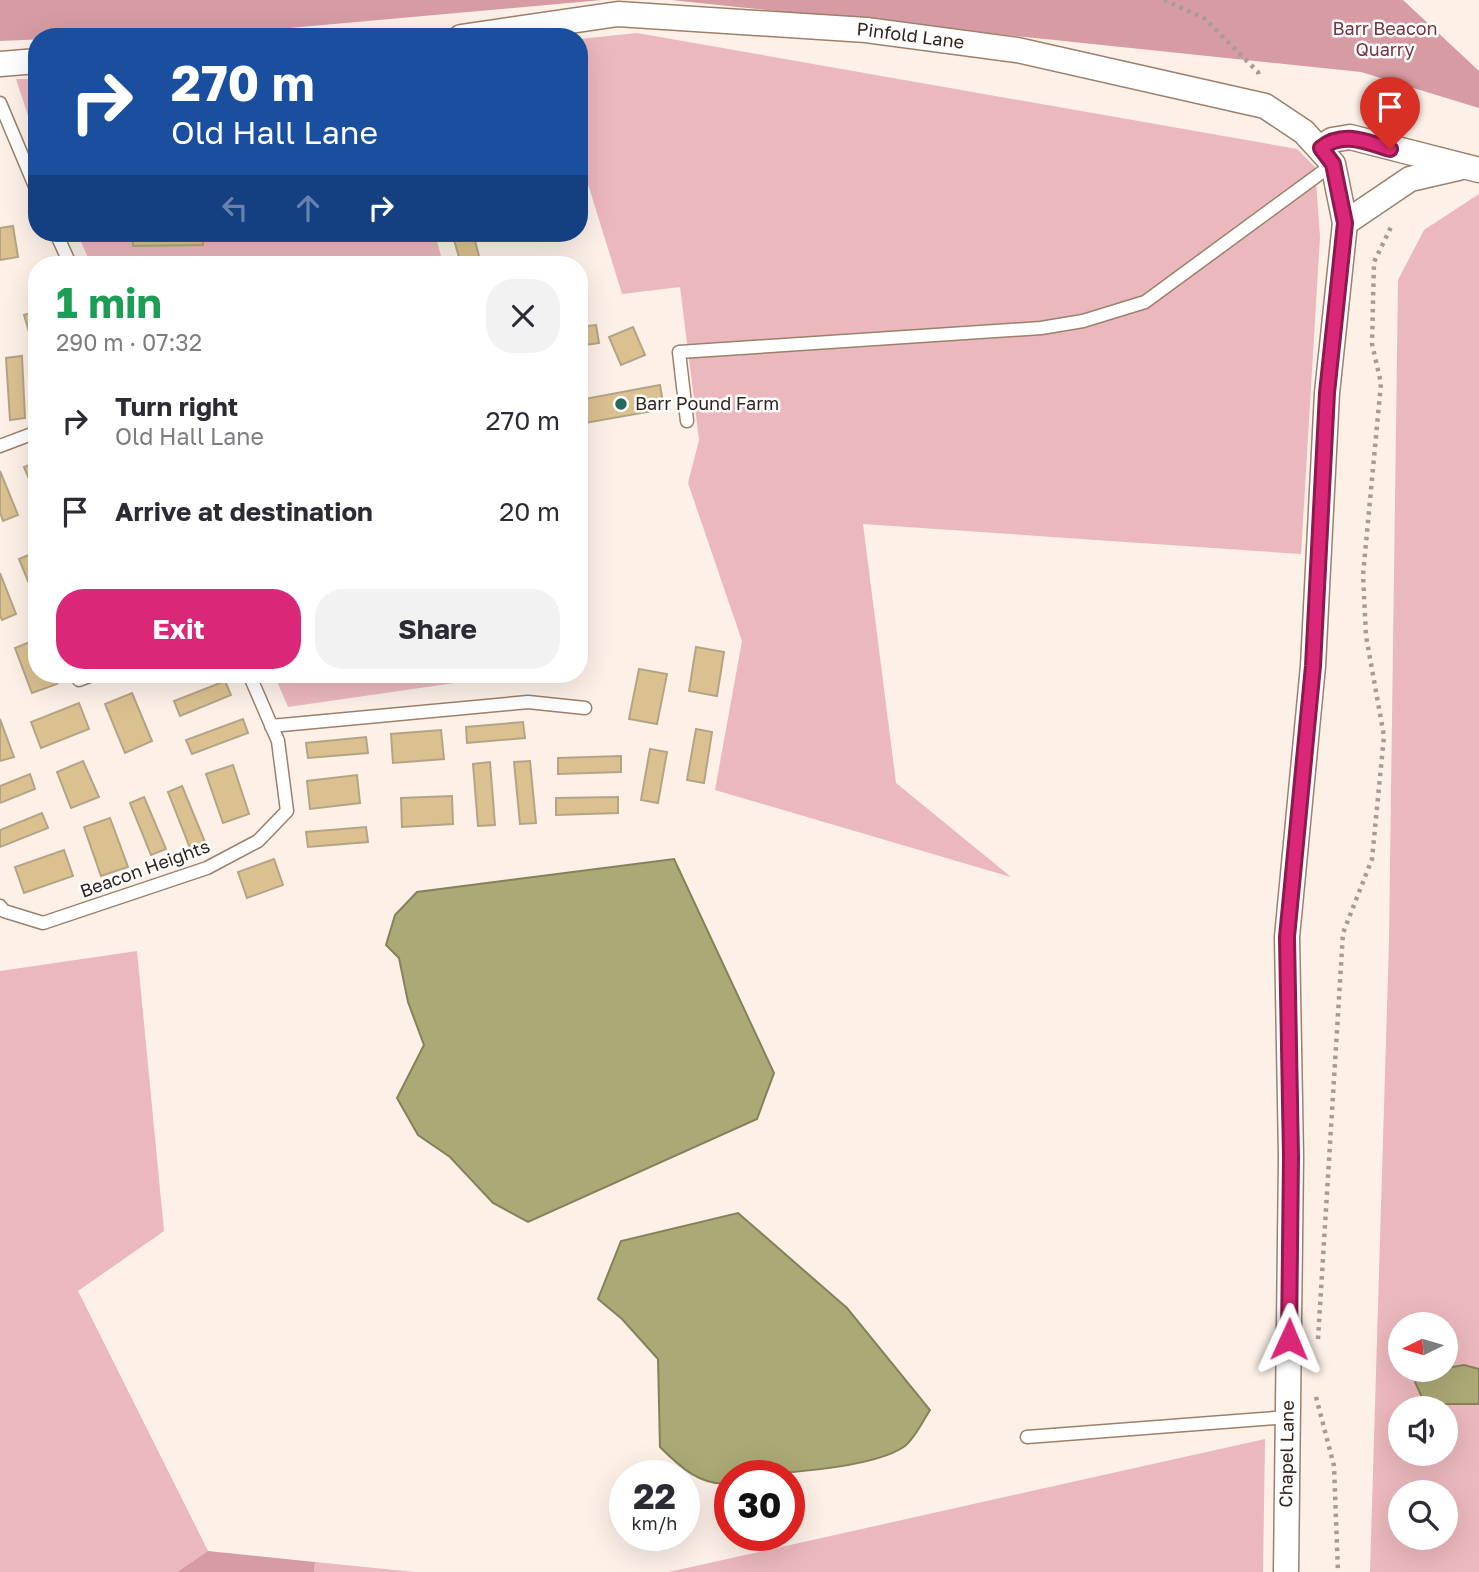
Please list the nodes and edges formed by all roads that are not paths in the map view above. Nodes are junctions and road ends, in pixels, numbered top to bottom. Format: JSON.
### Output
{"nodes":[{"id":1,"x":522,"y":28,"type":"edge"},
{"id":2,"x":28,"y":62,"type":"edge"},
{"id":3,"x":0,"y":64,"type":"edge"},
{"id":4,"x":0,"y":103,"type":"edge"},
{"id":5,"x":1327,"y":156,"type":"junction"},
{"id":6,"x":1472,"y":168,"type":"edge"},
{"id":7,"x":28,"y":170,"type":"edge"},
{"id":8,"x":1345,"y":223,"type":"junction"},
{"id":9,"x":687,"y":421,"type":"dead end"},
{"id":10,"x":28,"y":435,"type":"edge"},
{"id":11,"x":0,"y":446,"type":"edge"},
{"id":12,"x":253,"y":683,"type":"edge"},
{"id":13,"x":585,"y":708,"type":"dead end"},
{"id":14,"x":271,"y":726,"type":"junction"},
{"id":15,"x":0,"y":906,"type":"edge"},
{"id":16,"x":1288,"y":1416,"type":"junction"},
{"id":17,"x":1027,"y":1437,"type":"dead end"},
{"id":18,"x":1286,"y":1572,"type":"edge"}],
"edges":[{"from":1,"to":5,"type":"street","name":"Pinfold Lane"},
{"from":2,"to":3,"type":"street"},
{"from":4,"to":7,"type":"lane"},
{"from":5,"to":6,"type":"street"},
{"from":5,"to":8,"type":"street","name":"Chapel Lane"},
{"from":5,"to":9,"type":"lane"},
{"from":6,"to":8,"type":"street"},
{"from":8,"to":16,"type":"street","name":"Chapel Lane"},
{"from":10,"to":11,"type":"lane"},
{"from":12,"to":14,"type":"lane","name":"Beacon Heights"},
{"from":13,"to":14,"type":"lane"},
{"from":14,"to":15,"type":"lane","name":"Beacon Heights"},
{"from":16,"to":17,"type":"lane"},
{"from":16,"to":18,"type":"street","name":"Chapel Lane"}]}
